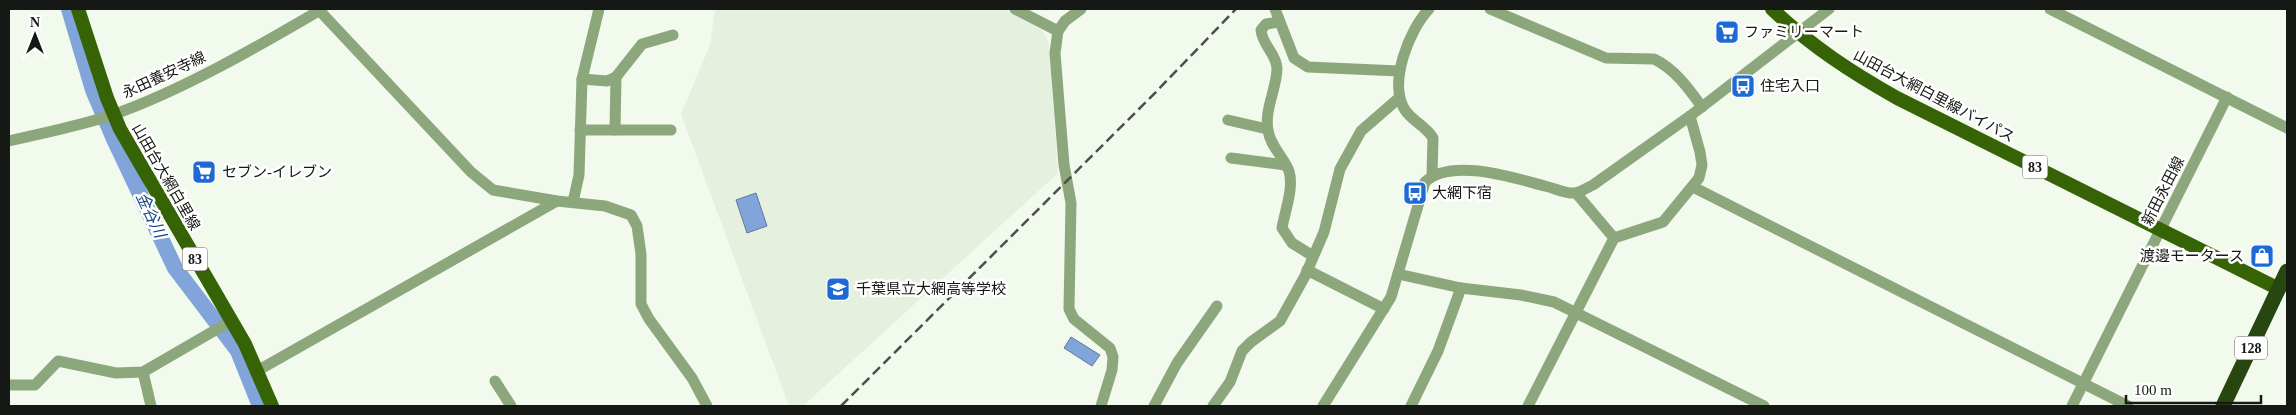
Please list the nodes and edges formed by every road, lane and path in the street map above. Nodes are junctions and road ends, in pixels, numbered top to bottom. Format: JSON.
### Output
{"nodes":[{"id":1,"x":78,"y":9,"type":"edge"},
{"id":2,"x":320,"y":9,"type":"edge"},
{"id":3,"x":599,"y":9,"type":"edge"},
{"id":4,"x":1015,"y":9,"type":"edge"},
{"id":5,"x":1081,"y":9,"type":"edge"},
{"id":6,"x":1276,"y":9,"type":"edge"},
{"id":7,"x":1429,"y":9,"type":"edge"},
{"id":8,"x":1490,"y":9,"type":"edge"},
{"id":9,"x":1772,"y":9,"type":"edge"},
{"id":10,"x":1829,"y":9,"type":"edge"},
{"id":11,"x":2050,"y":9,"type":"edge"},
{"id":12,"x":1279,"y":22,"type":"junction"},
{"id":13,"x":1058,"y":31,"type":"junction"},
{"id":14,"x":1798,"y":33,"type":"junction"},
{"id":15,"x":673,"y":35,"type":"dead end"},
{"id":16,"x":1399,"y":71,"type":"junction"},
{"id":17,"x":616,"y":77,"type":"junction"},
{"id":18,"x":582,"y":79,"type":"junction"},
{"id":19,"x":2227,"y":97,"type":"junction"},
{"id":20,"x":1399,"y":98,"type":"junction"},
{"id":21,"x":1702,"y":107,"type":"junction"},
{"id":22,"x":114,"y":114,"type":"junction"},
{"id":23,"x":1690,"y":116,"type":"junction"},
{"id":24,"x":1228,"y":120,"type":"dead end"},
{"id":25,"x":2287,"y":128,"type":"edge"},
{"id":26,"x":1267,"y":129,"type":"junction"},
{"id":27,"x":580,"y":130,"type":"junction"},
{"id":28,"x":615,"y":130,"type":"junction"},
{"id":29,"x":671,"y":130,"type":"dead end"},
{"id":30,"x":9,"y":141,"type":"edge"},
{"id":31,"x":1231,"y":158,"type":"dead end"},
{"id":32,"x":1285,"y":165,"type":"junction"},
{"id":33,"x":1432,"y":175,"type":"junction"},
{"id":34,"x":1693,"y":187,"type":"junction"},
{"id":35,"x":1576,"y":193,"type":"junction"},
{"id":36,"x":557,"y":201,"type":"junction"},
{"id":37,"x":573,"y":202,"type":"junction"},
{"id":38,"x":2160,"y":230,"type":"junction"},
{"id":39,"x":1614,"y":238,"type":"junction"},
{"id":40,"x":1314,"y":256,"type":"junction"},
{"id":41,"x":1308,"y":270,"type":"junction"},
{"id":42,"x":2287,"y":271,"type":"edge"},
{"id":43,"x":1398,"y":274,"type":"junction"},
{"id":44,"x":1461,"y":288,"type":"junction"},
{"id":45,"x":2279,"y":289,"type":"junction"},
{"id":46,"x":1217,"y":306,"type":"dead end"},
{"id":47,"x":1384,"y":310,"type":"junction"},
{"id":48,"x":1575,"y":311,"type":"junction"},
{"id":49,"x":231,"y":321,"type":"junction"},
{"id":50,"x":257,"y":370,"type":"junction"},
{"id":51,"x":143,"y":372,"type":"junction"},
{"id":52,"x":495,"y":381,"type":"dead end"},
{"id":53,"x":2084,"y":383,"type":"junction"},
{"id":54,"x":10,"y":388,"type":"edge"},
{"id":55,"x":1103,"y":405,"type":"edge"},
{"id":56,"x":151,"y":406,"type":"edge"},
{"id":57,"x":272,"y":406,"type":"edge"},
{"id":58,"x":511,"y":406,"type":"edge"},
{"id":59,"x":707,"y":406,"type":"edge"},
{"id":60,"x":1154,"y":406,"type":"edge"},
{"id":61,"x":1214,"y":406,"type":"edge"},
{"id":62,"x":1323,"y":406,"type":"edge"},
{"id":63,"x":1411,"y":406,"type":"edge"},
{"id":64,"x":1528,"y":406,"type":"edge"},
{"id":65,"x":1764,"y":406,"type":"edge"},
{"id":66,"x":2072,"y":406,"type":"edge"},
{"id":67,"x":2128,"y":406,"type":"edge"},
{"id":68,"x":2222,"y":406,"type":"edge"}],
"edges":[{"from":1,"to":22,"type":"main road","name":"山田台大網白里線","number":"83"},
{"from":2,"to":22,"type":"street","name":"永田養安寺線"},
{"from":2,"to":36,"type":"street"},
{"from":3,"to":18,"type":"street"},
{"from":4,"to":13,"type":"street"},
{"from":5,"to":13,"type":"street"},
{"from":6,"to":12,"type":"street"},
{"from":7,"to":16,"type":"street"},
{"from":8,"to":21,"type":"street"},
{"from":9,"to":14,"type":"main road","name":"山田台大網白里線バイパス","number":"83"},
{"from":10,"to":14,"type":"street"},
{"from":11,"to":19,"type":"street"},
{"from":12,"to":16,"type":"street"},
{"from":12,"to":26,"type":"street"},
{"from":13,"to":55,"type":"street"},
{"from":14,"to":21,"type":"street"},
{"from":14,"to":38,"type":"main road","name":"山田台大網白里線バイパス","number":"83"},
{"from":15,"to":17,"type":"street"},
{"from":16,"to":20,"type":"street"},
{"from":17,"to":18,"type":"street"},
{"from":17,"to":28,"type":"street"},
{"from":18,"to":27,"type":"street"},
{"from":19,"to":25,"type":"street"},
{"from":19,"to":38,"type":"street","name":"新田永田線"},
{"from":20,"to":33,"type":"street"},
{"from":20,"to":40,"type":"street"},
{"from":21,"to":23,"type":"street"},
{"from":22,"to":30,"type":"street","name":"永田養安寺線"},
{"from":22,"to":49,"type":"main road","name":"山田台大網白里線","number":"83"},
{"from":23,"to":34,"type":"street"},
{"from":23,"to":35,"type":"street"},
{"from":24,"to":26,"type":"street"},
{"from":26,"to":32,"type":"street"},
{"from":27,"to":28,"type":"street"},
{"from":27,"to":37,"type":"street"},
{"from":28,"to":29,"type":"street"},
{"from":31,"to":32,"type":"street"},
{"from":32,"to":40,"type":"street"},
{"from":33,"to":35,"type":"street"},
{"from":33,"to":43,"type":"street"},
{"from":34,"to":39,"type":"street"},
{"from":34,"to":53,"type":"street"},
{"from":35,"to":39,"type":"street"},
{"from":36,"to":37,"type":"street"},
{"from":36,"to":50,"type":"street"},
{"from":37,"to":59,"type":"street"},
{"from":38,"to":45,"type":"main road","name":"山田台大網白里線バイパス","number":"83"},
{"from":38,"to":53,"type":"street","name":"新田永田線"},
{"from":39,"to":48,"type":"street"},
{"from":40,"to":41,"type":"street"},
{"from":41,"to":47,"type":"street"},
{"from":41,"to":61,"type":"street"},
{"from":42,"to":45,"type":"highway","number":"128"},
{"from":43,"to":44,"type":"street"},
{"from":43,"to":47,"type":"street"},
{"from":44,"to":48,"type":"street"},
{"from":44,"to":63,"type":"street"},
{"from":45,"to":68,"type":"highway","number":"128"},
{"from":46,"to":60,"type":"street"},
{"from":47,"to":62,"type":"street"},
{"from":48,"to":64,"type":"street"},
{"from":48,"to":65,"type":"street"},
{"from":49,"to":50,"type":"main road","name":"山田台大網白里線","number":"83"},
{"from":49,"to":51,"type":"street"},
{"from":50,"to":57,"type":"main road","name":"山田台大網白里線","number":"83"},
{"from":51,"to":54,"type":"street"},
{"from":51,"to":56,"type":"street"},
{"from":52,"to":58,"type":"street"},
{"from":53,"to":66,"type":"street","name":"新田永田線"},
{"from":53,"to":67,"type":"street"}]}
